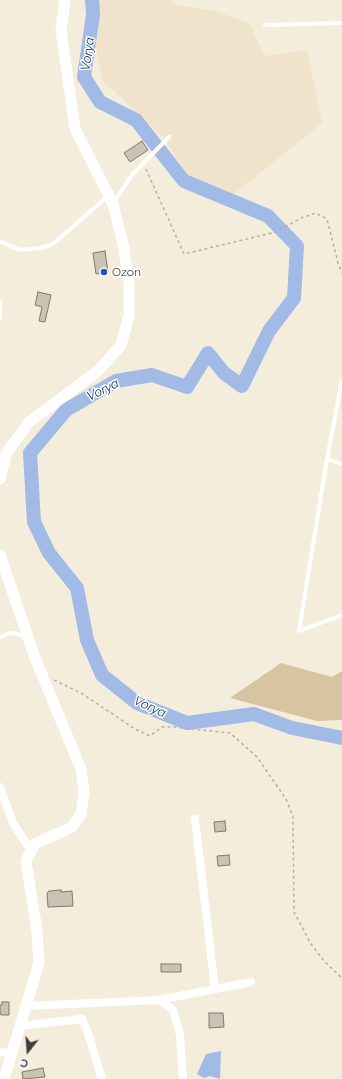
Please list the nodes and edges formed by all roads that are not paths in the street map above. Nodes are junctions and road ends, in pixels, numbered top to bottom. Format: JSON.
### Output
{"nodes":[{"id":1,"x":65,"y":0,"type":"edge"},
{"id":2,"x":342,"y":23,"type":"edge"},
{"id":3,"x":265,"y":26,"type":"dead end"},
{"id":4,"x":169,"y":137,"type":"dead end"},
{"id":5,"x":111,"y":200,"type":"junction"},
{"id":6,"x":0,"y":242,"type":"edge"},
{"id":7,"x":0,"y":301,"type":"edge"},
{"id":8,"x":0,"y":318,"type":"edge"},
{"id":9,"x":342,"y":380,"type":"edge"},
{"id":10,"x":327,"y":459,"type":"junction"},
{"id":11,"x":342,"y":464,"type":"edge"},
{"id":12,"x":0,"y":479,"type":"edge"},
{"id":13,"x":0,"y":555,"type":"edge"},
{"id":14,"x":342,"y":615,"type":"edge"},
{"id":15,"x":0,"y":637,"type":"edge"},
{"id":16,"x":28,"y":637,"type":"junction"},
{"id":17,"x":0,"y":787,"type":"edge"},
{"id":18,"x":195,"y":819,"type":"dead end"},
{"id":19,"x":31,"y":851,"type":"junction"},
{"id":20,"x":251,"y":982,"type":"dead end"},
{"id":21,"x":215,"y":989,"type":"junction"},
{"id":22,"x":159,"y":1000,"type":"junction"},
{"id":23,"x":26,"y":1006,"type":"junction"},
{"id":24,"x":20,"y":1026,"type":"junction"},
{"id":25,"x":0,"y":1052,"type":"edge"},
{"id":26,"x":12,"y":1054,"type":"junction"},
{"id":27,"x":4,"y":1079,"type":"edge"},
{"id":28,"x":102,"y":1079,"type":"edge"},
{"id":29,"x":183,"y":1079,"type":"edge"}],
"edges":[{"from":1,"to":5,"type":"street"},
{"from":2,"to":3,"type":"lane"},
{"from":4,"to":5,"type":"lane"},
{"from":5,"to":6,"type":"lane"},
{"from":5,"to":12,"type":"street"},
{"from":7,"to":8,"type":"lane"},
{"from":9,"to":10,"type":"lane"},
{"from":10,"to":11,"type":"lane"},
{"from":10,"to":14,"type":"lane"},
{"from":13,"to":16,"type":"street"},
{"from":15,"to":16,"type":"lane"},
{"from":16,"to":19,"type":"street"},
{"from":17,"to":19,"type":"street"},
{"from":18,"to":21,"type":"street"},
{"from":19,"to":23,"type":"street"},
{"from":20,"to":21,"type":"street"},
{"from":21,"to":22,"type":"street"},
{"from":22,"to":23,"type":"street"},
{"from":22,"to":29,"type":"street"},
{"from":23,"to":24,"type":"street"},
{"from":24,"to":26,"type":"street"},
{"from":24,"to":28,"type":"street"},
{"from":25,"to":26,"type":"street"},
{"from":26,"to":27,"type":"street"}]}
